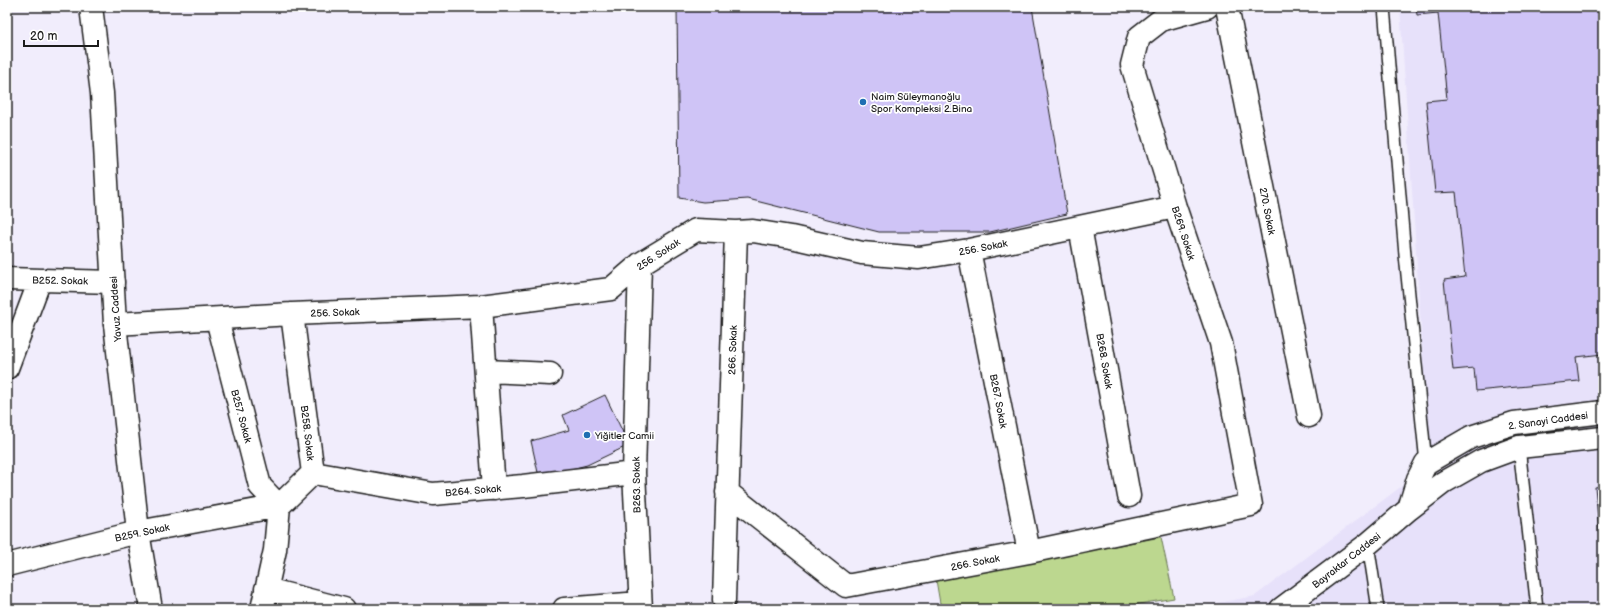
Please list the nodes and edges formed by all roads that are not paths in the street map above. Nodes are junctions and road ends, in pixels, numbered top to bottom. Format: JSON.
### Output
{"nodes":[{"id":1,"x":91,"y":7,"type":"edge"},
{"id":2,"x":1207,"y":7,"type":"edge"},
{"id":3,"x":1227,"y":7,"type":"edge"},
{"id":4,"x":1384,"y":7,"type":"edge"},
{"id":5,"x":1175,"y":207,"type":"junction"},
{"id":6,"x":1080,"y":227,"type":"junction"},
{"id":7,"x":736,"y":232,"type":"junction"},
{"id":8,"x":969,"y":250,"type":"junction"},
{"id":9,"x":640,"y":264,"type":"junction"},
{"id":10,"x":7,"y":279,"type":"edge"},
{"id":11,"x":40,"y":280,"type":"junction"},
{"id":12,"x":113,"y":282,"type":"junction"},
{"id":13,"x":481,"y":306,"type":"junction"},
{"id":14,"x":292,"y":314,"type":"junction"},
{"id":15,"x":217,"y":319,"type":"junction"},
{"id":16,"x":115,"y":324,"type":"junction"},
{"id":17,"x":7,"y":368,"type":"edge"},
{"id":18,"x":486,"y":371,"type":"junction"},
{"id":19,"x":550,"y":374,"type":"dead end"},
{"id":20,"x":1603,"y":412,"type":"edge"},
{"id":21,"x":1309,"y":416,"type":"dead end"},
{"id":22,"x":1603,"y":438,"type":"edge"},
{"id":23,"x":1520,"y":447,"type":"junction"},
{"id":24,"x":1426,"y":463,"type":"junction"},
{"id":25,"x":313,"y":473,"type":"junction"},
{"id":26,"x":634,"y":473,"type":"junction"},
{"id":27,"x":494,"y":489,"type":"junction"},
{"id":28,"x":727,"y":492,"type":"junction"},
{"id":29,"x":1129,"y":496,"type":"dead end"},
{"id":30,"x":1251,"y":505,"type":"joint"},
{"id":31,"x":279,"y":506,"type":"junction"},
{"id":32,"x":1409,"y":509,"type":"junction"},
{"id":33,"x":138,"y":532,"type":"junction"},
{"id":34,"x":1368,"y":544,"type":"junction"},
{"id":35,"x":1029,"y":552,"type":"junction"},
{"id":36,"x":7,"y":565,"type":"edge"},
{"id":37,"x":264,"y":599,"type":"edge"},
{"id":38,"x":724,"y":600,"type":"dead end"},
{"id":39,"x":640,"y":606,"type":"edge"},
{"id":40,"x":151,"y":609,"type":"edge"},
{"id":41,"x":344,"y":609,"type":"edge"},
{"id":42,"x":564,"y":609,"type":"edge"},
{"id":43,"x":1281,"y":609,"type":"edge"},
{"id":44,"x":1378,"y":609,"type":"edge"},
{"id":45,"x":1537,"y":609,"type":"edge"}],
"edges":[{"from":1,"to":12,"type":"street","name":"Yavuz Caddesi"},
{"from":2,"to":5,"type":"street","name":"B269. Sokak"},
{"from":3,"to":21,"type":"street","name":"270. Sokak"},
{"from":4,"to":24,"type":"lane"},
{"from":5,"to":6,"type":"street","name":"256. Sokak"},
{"from":5,"to":30,"type":"street","name":"B269. Sokak"},
{"from":6,"to":8,"type":"street","name":"256. Sokak"},
{"from":6,"to":29,"type":"street","name":"B268. Sokak"},
{"from":7,"to":8,"type":"street","name":"256. Sokak"},
{"from":7,"to":9,"type":"street","name":"256. Sokak"},
{"from":7,"to":28,"type":"street","name":"266. Sokak"},
{"from":8,"to":35,"type":"street","name":"B267. Sokak"},
{"from":9,"to":13,"type":"street","name":"256. Sokak"},
{"from":9,"to":26,"type":"street","name":"B263. Sokak"},
{"from":10,"to":11,"type":"street","name":"B252. Sokak"},
{"from":11,"to":12,"type":"street","name":"B252. Sokak"},
{"from":11,"to":17,"type":"street"},
{"from":12,"to":16,"type":"street","name":"Yavuz Caddesi"},
{"from":13,"to":14,"type":"street","name":"256. Sokak"},
{"from":13,"to":18,"type":"street"},
{"from":14,"to":15,"type":"street","name":"256. Sokak"},
{"from":14,"to":25,"type":"street","name":"B258. Sokak"},
{"from":15,"to":16,"type":"street","name":"256. Sokak"},
{"from":15,"to":31,"type":"street","name":"B257. Sokak"},
{"from":16,"to":33,"type":"street","name":"Yavuz Caddesi"},
{"from":18,"to":19,"type":"street"},
{"from":18,"to":27,"type":"street"},
{"from":20,"to":24,"type":"street","name":"2. Sanayi Caddesi"},
{"from":22,"to":23,"type":"street"},
{"from":23,"to":32,"type":"street"},
{"from":23,"to":45,"type":"lane"},
{"from":24,"to":32,"type":"street"},
{"from":25,"to":27,"type":"street","name":"B264. Sokak"},
{"from":25,"to":31,"type":"street","name":"B258. Sokak"},
{"from":26,"to":27,"type":"street","name":"B264. Sokak"},
{"from":26,"to":39,"type":"street","name":"B263. Sokak"},
{"from":28,"to":35,"type":"street","name":"266. Sokak"},
{"from":28,"to":38,"type":"street","name":"266. Sokak"},
{"from":30,"to":35,"type":"street","name":"266. Sokak"},
{"from":31,"to":33,"type":"street","name":"B259. Sokak"},
{"from":31,"to":37,"type":"street"},
{"from":32,"to":34,"type":"street","name":"Bayraktar Caddesi"},
{"from":33,"to":36,"type":"street","name":"B259. Sokak"},
{"from":33,"to":40,"type":"street","name":"Yavuz Caddesi"},
{"from":34,"to":43,"type":"street","name":"Bayraktar Caddesi"},
{"from":34,"to":44,"type":"lane"},
{"from":37,"to":41,"type":"street"},
{"from":39,"to":42,"type":"street"}]}
